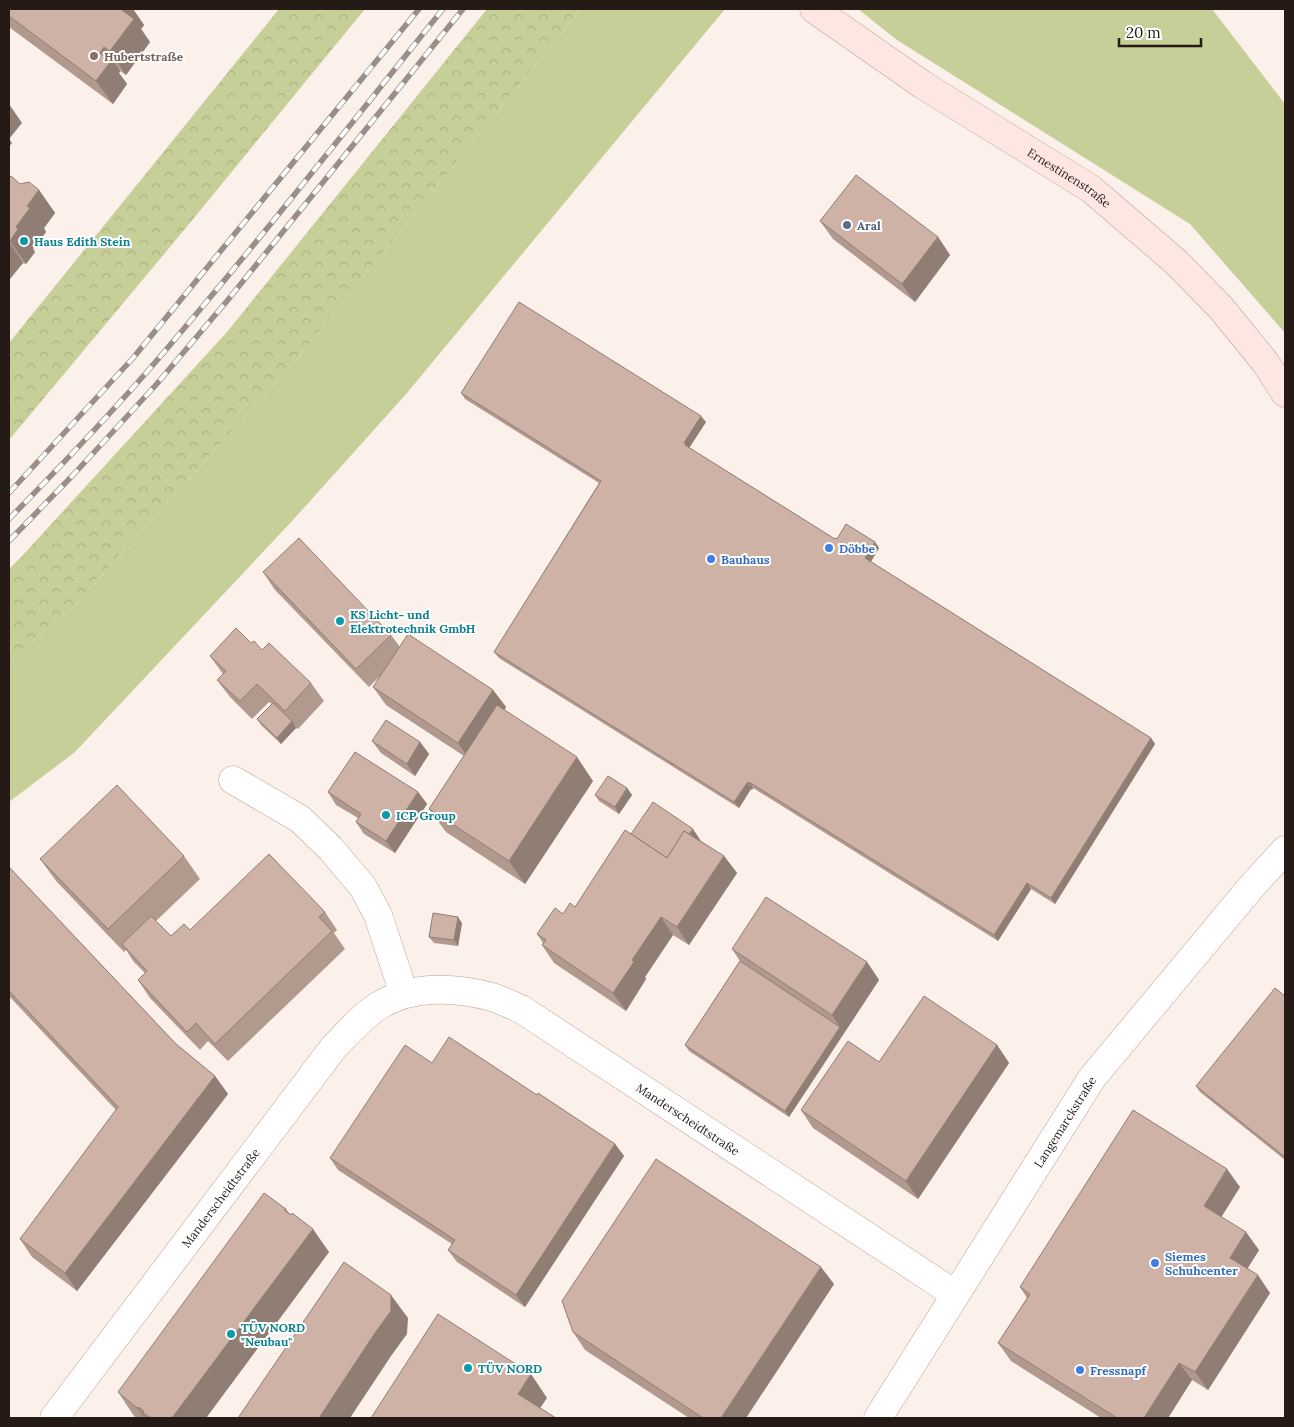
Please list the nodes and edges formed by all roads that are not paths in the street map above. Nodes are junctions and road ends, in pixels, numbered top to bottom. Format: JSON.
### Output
{"nodes":[{"id":1,"x":814,"y":9,"type":"edge"},
{"id":2,"x":1285,"y":392,"type":"edge"},
{"id":3,"x":234,"y":780,"type":"dead end"},
{"id":4,"x":1285,"y":850,"type":"edge"},
{"id":5,"x":404,"y":994,"type":"junction"},
{"id":6,"x":955,"y":1294,"type":"junction"},
{"id":7,"x":54,"y":1418,"type":"edge"},
{"id":8,"x":878,"y":1418,"type":"edge"}],
"edges":[{"from":1,"to":2,"type":"main road","name":"Ernestinenstraße"},
{"from":3,"to":5,"type":"street"},
{"from":4,"to":6,"type":"street","name":"Langemarckstraße"},
{"from":5,"to":6,"type":"street","name":"Manderscheidtstraße"},
{"from":5,"to":7,"type":"street","name":"Manderscheidtstraße"},
{"from":6,"to":8,"type":"street","name":"Langemarckstraße"}]}
